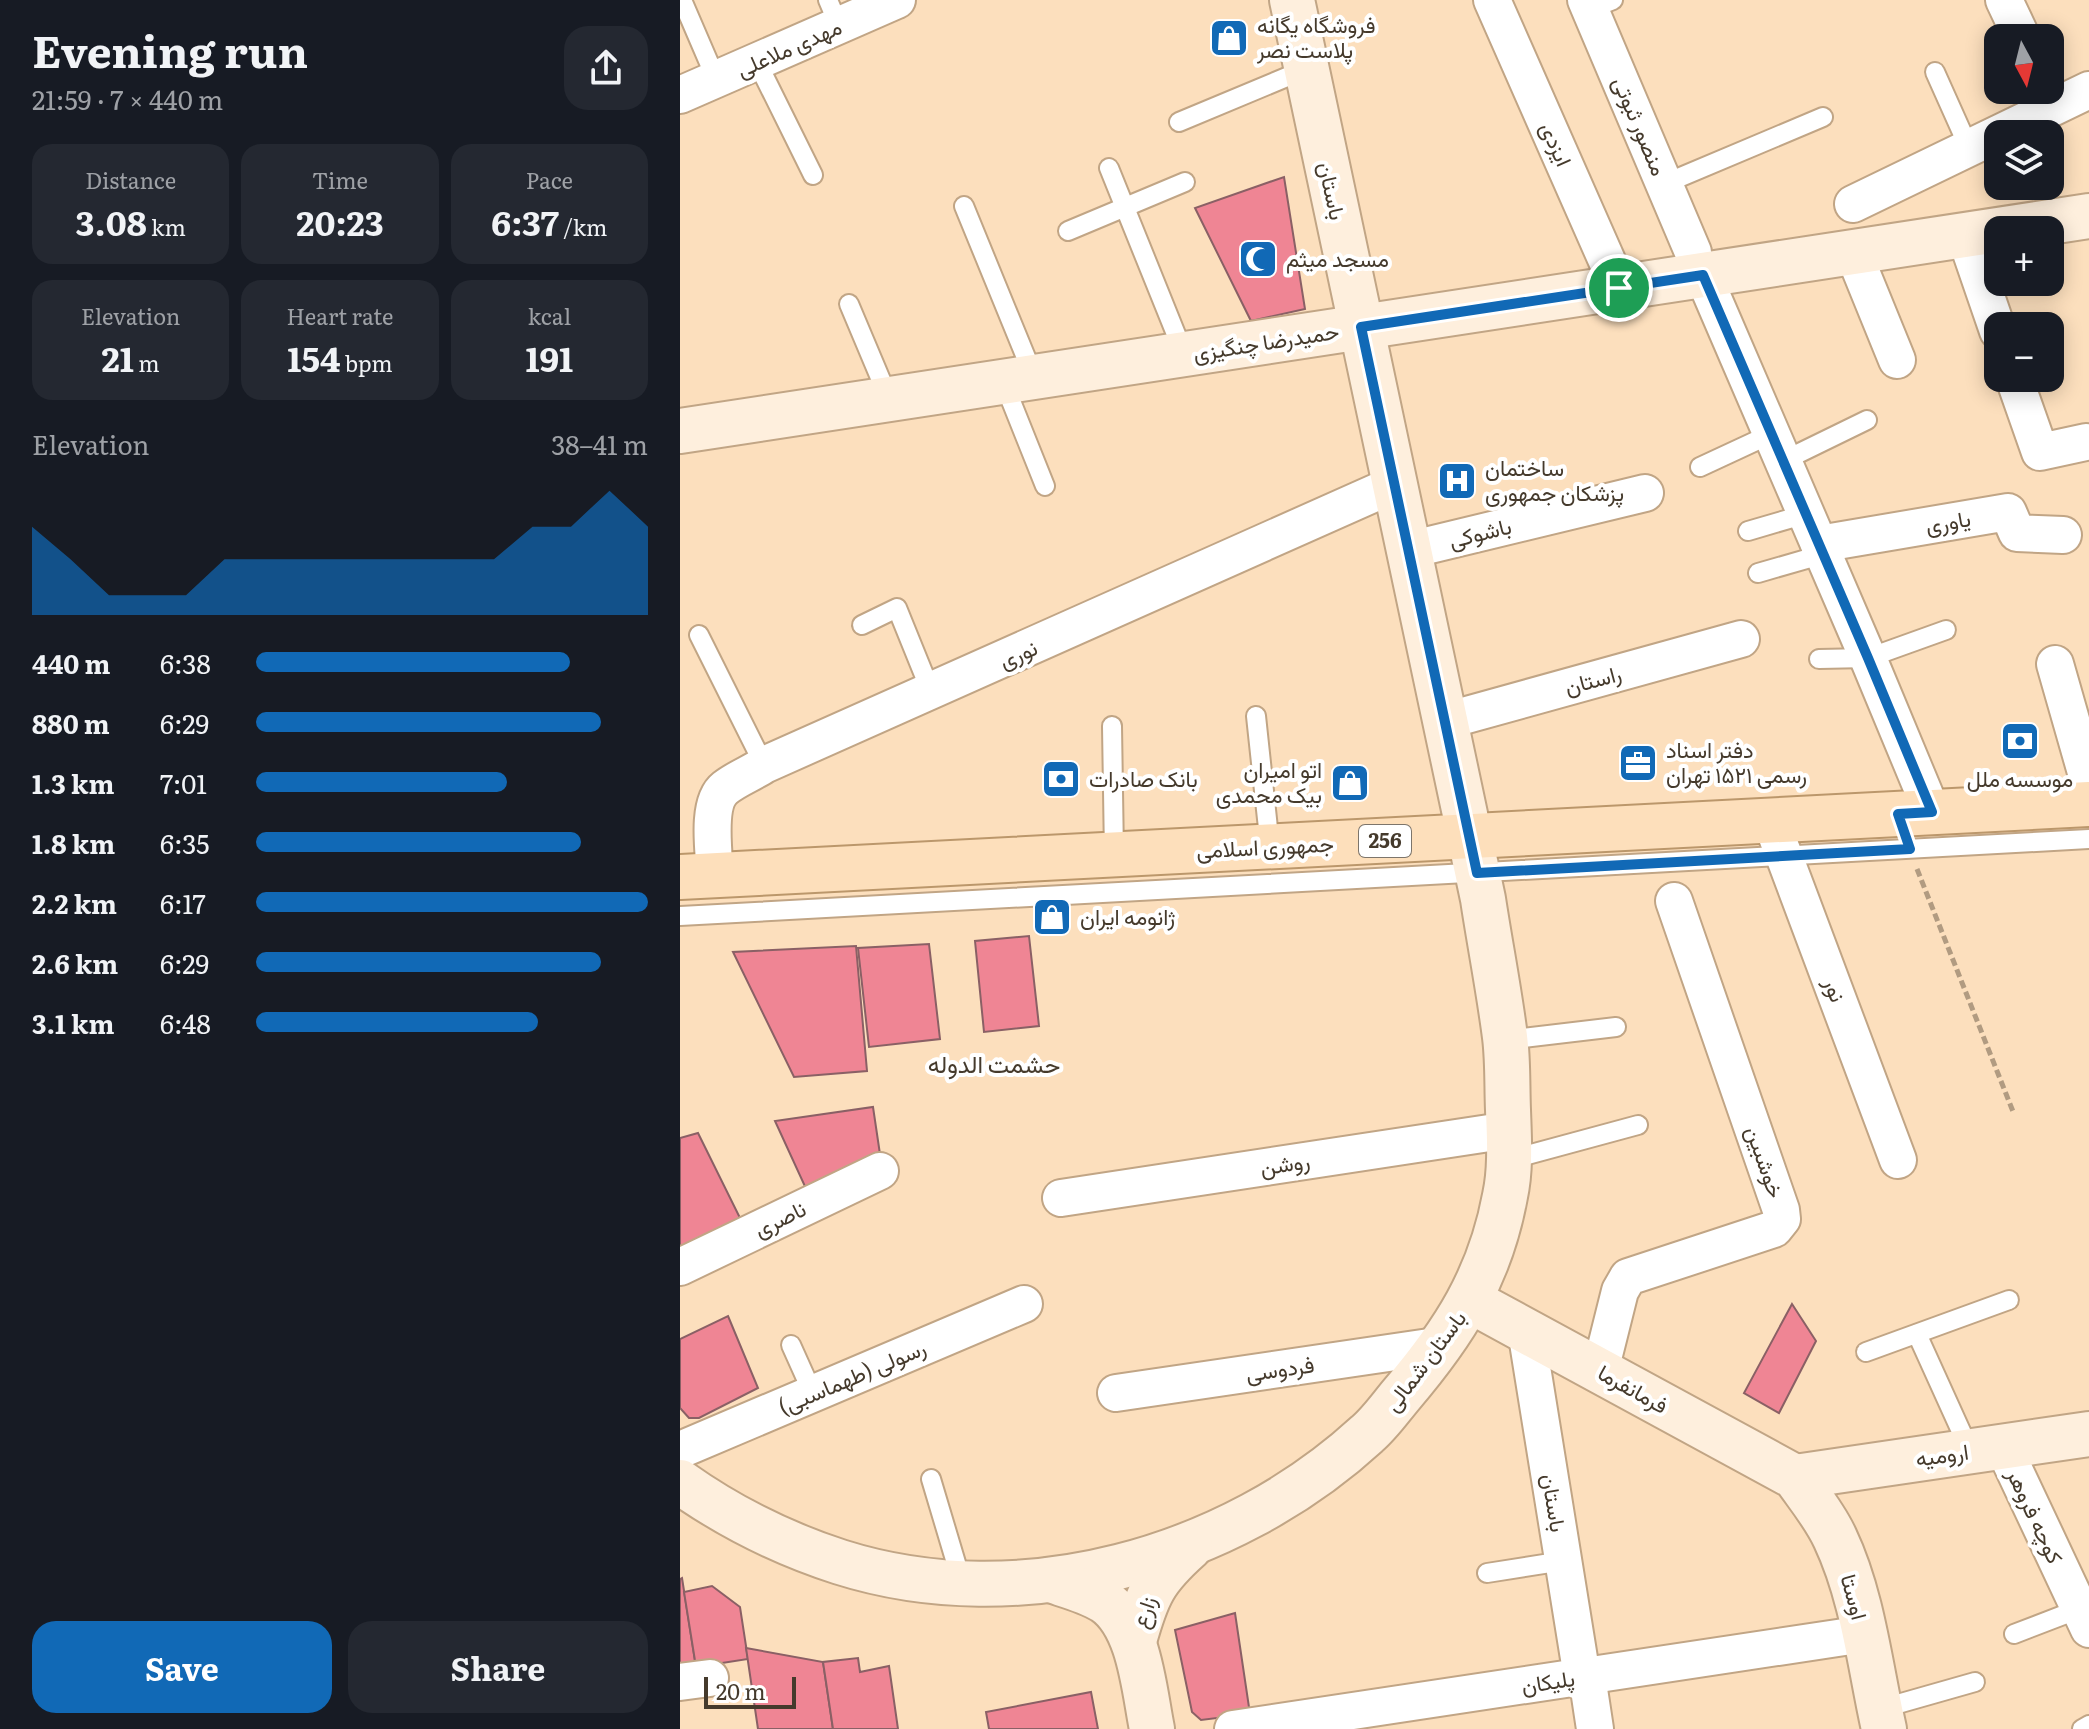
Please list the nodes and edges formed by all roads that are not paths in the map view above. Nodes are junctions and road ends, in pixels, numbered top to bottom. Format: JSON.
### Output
{"nodes":[{"id":1,"x":682,"y":0,"type":"edge"},
{"id":2,"x":897,"y":0,"type":"edge"},
{"id":3,"x":1292,"y":0,"type":"edge"},
{"id":4,"x":1492,"y":0,"type":"edge"},
{"id":5,"x":2004,"y":0,"type":"edge"},
{"id":6,"x":1597,"y":3,"type":"edge"},
{"id":7,"x":834,"y":13,"type":"edge"},
{"id":8,"x":2015,"y":24,"type":"edge"},
{"id":9,"x":757,"y":62,"type":"junction"},
{"id":10,"x":1306,"y":69,"type":"junction"},
{"id":11,"x":1935,"y":72,"type":"dead end"},
{"id":12,"x":716,"y":79,"type":"junction"},
{"id":13,"x":2089,"y":90,"type":"edge"},
{"id":14,"x":680,"y":95,"type":"edge"},
{"id":15,"x":2064,"y":96,"type":"edge"},
{"id":16,"x":2041,"y":104,"type":"edge"},
{"id":17,"x":1823,"y":117,"type":"dead end"},
{"id":18,"x":1179,"y":122,"type":"dead end"},
{"id":19,"x":1969,"y":148,"type":"junction"},
{"id":20,"x":1109,"y":168,"type":"dead end"},
{"id":21,"x":813,"y":175,"type":"dead end"},
{"id":22,"x":1185,"y":182,"type":"dead end"},
{"id":23,"x":1664,"y":184,"type":"junction"},
{"id":24,"x":1853,"y":204,"type":"dead end"},
{"id":25,"x":964,"y":206,"type":"dead end"},
{"id":26,"x":1125,"y":207,"type":"junction"},
{"id":27,"x":2089,"y":216,"type":"edge"},
{"id":28,"x":1068,"y":231,"type":"dead end"},
{"id":29,"x":1965,"y":235,"type":"junction"},
{"id":30,"x":1853,"y":252,"type":"junction"},
{"id":31,"x":1698,"y":264,"type":"junction"},
{"id":32,"x":1619,"y":288,"type":"junction"},
{"id":33,"x":849,"y":304,"type":"dead end"},
{"id":34,"x":1991,"y":312,"type":"edge"},
{"id":35,"x":1361,"y":327,"type":"junction"},
{"id":36,"x":1184,"y":354,"type":"junction"},
{"id":37,"x":1897,"y":360,"type":"dead end"},
{"id":38,"x":1018,"y":379,"type":"junction"},
{"id":39,"x":2019,"y":392,"type":"edge"},
{"id":40,"x":889,"y":399,"type":"junction"},
{"id":41,"x":1867,"y":420,"type":"dead end"},
{"id":42,"x":680,"y":431,"type":"edge"},
{"id":43,"x":2086,"y":442,"type":"dead end"},
{"id":44,"x":1777,"y":447,"type":"junction"},
{"id":45,"x":1700,"y":467,"type":"dead end"},
{"id":46,"x":1395,"y":484,"type":"junction"},
{"id":47,"x":1045,"y":486,"type":"dead end"},
{"id":48,"x":1645,"y":493,"type":"dead end"},
{"id":49,"x":1748,"y":531,"type":"dead end"},
{"id":50,"x":2063,"y":535,"type":"dead end"},
{"id":51,"x":1816,"y":537,"type":"junction"},
{"id":52,"x":1409,"y":550,"type":"junction"},
{"id":53,"x":1758,"y":573,"type":"dead end"},
{"id":54,"x":862,"y":625,"type":"dead end"},
{"id":55,"x":1946,"y":630,"type":"dead end"},
{"id":56,"x":699,"y":635,"type":"dead end"},
{"id":57,"x":1741,"y":639,"type":"dead end"},
{"id":58,"x":1868,"y":658,"type":"junction"},
{"id":59,"x":1819,"y":659,"type":"dead end"},
{"id":60,"x":2055,"y":664,"type":"dead end"},
{"id":61,"x":931,"y":692,"type":"junction"},
{"id":62,"x":1256,"y":716,"type":"dead end"},
{"id":63,"x":1445,"y":721,"type":"junction"},
{"id":64,"x":1112,"y":726,"type":"dead end"},
{"id":65,"x":764,"y":765,"type":"junction"},
{"id":66,"x":2089,"y":783,"type":"edge"},
{"id":67,"x":2089,"y":804,"type":"edge"},
{"id":68,"x":1932,"y":812,"type":"junction"},
{"id":69,"x":1778,"y":838,"type":"junction"},
{"id":70,"x":2089,"y":839,"type":"edge"},
{"id":71,"x":1270,"y":847,"type":"junction"},
{"id":72,"x":1114,"y":855,"type":"junction"},
{"id":73,"x":1476,"y":869,"type":"junction"},
{"id":74,"x":698,"y":876,"type":"edge"},
{"id":75,"x":1674,"y":901,"type":"dead end"},
{"id":76,"x":680,"y":916,"type":"edge"},
{"id":77,"x":1616,"y":1027,"type":"dead end"},
{"id":78,"x":1506,"y":1040,"type":"junction"},
{"id":79,"x":1638,"y":1125,"type":"dead end"},
{"id":80,"x":1509,"y":1145,"type":"junction"},
{"id":81,"x":1898,"y":1160,"type":"dead end"},
{"id":82,"x":880,"y":1171,"type":"dead end"},
{"id":83,"x":1061,"y":1198,"type":"dead end"},
{"id":84,"x":680,"y":1267,"type":"edge"},
{"id":85,"x":2009,"y":1300,"type":"dead end"},
{"id":86,"x":1471,"y":1301,"type":"junction"},
{"id":87,"x":1024,"y":1304,"type":"dead end"},
{"id":88,"x":1526,"y":1330,"type":"junction"},
{"id":89,"x":1917,"y":1334,"type":"junction"},
{"id":90,"x":791,"y":1345,"type":"dead end"},
{"id":91,"x":1443,"y":1345,"type":"junction"},
{"id":92,"x":1866,"y":1352,"type":"dead end"},
{"id":93,"x":1600,"y":1371,"type":"junction"},
{"id":94,"x":1116,"y":1393,"type":"dead end"},
{"id":95,"x":813,"y":1394,"type":"junction"},
{"id":96,"x":2089,"y":1434,"type":"edge"},
{"id":97,"x":1986,"y":1449,"type":"junction"},
{"id":98,"x":680,"y":1450,"type":"edge"},
{"id":99,"x":1795,"y":1477,"type":"junction"},
{"id":100,"x":931,"y":1479,"type":"dead end"},
{"id":101,"x":680,"y":1482,"type":"edge"},
{"id":102,"x":1198,"y":1541,"type":"junction"},
{"id":103,"x":1563,"y":1561,"type":"junction"},
{"id":104,"x":1487,"y":1573,"type":"dead end"},
{"id":105,"x":1048,"y":1580,"type":"junction"},
{"id":106,"x":962,"y":1583,"type":"junction"},
{"id":107,"x":2085,"y":1617,"type":"edge"},
{"id":108,"x":1864,"y":1634,"type":"junction"},
{"id":109,"x":2014,"y":1634,"type":"dead end"},
{"id":110,"x":1134,"y":1641,"type":"junction"},
{"id":111,"x":1584,"y":1676,"type":"junction"},
{"id":112,"x":1975,"y":1682,"type":"dead end"},
{"id":113,"x":1882,"y":1719,"type":"edge"},
{"id":114,"x":2089,"y":1725,"type":"edge"},
{"id":115,"x":1152,"y":1729,"type":"edge"},
{"id":116,"x":1233,"y":1729,"type":"edge"},
{"id":117,"x":1595,"y":1729,"type":"edge"},
{"id":118,"x":2082,"y":1729,"type":"edge"}],
"edges":[{"from":1,"to":12,"type":"lane"},
{"from":2,"to":7,"type":"street","name":"مهدی ملاعلی"},
{"from":3,"to":10,"type":"street","name":"باستان"},
{"from":4,"to":32,"type":"street","name":"ایزدی"},
{"from":5,"to":8,"type":"street"},
{"from":6,"to":23,"type":"street","name":"منصور ثبوتی"},
{"from":7,"to":9,"type":"street","name":"مهدی ملاعلی"},
{"from":9,"to":12,"type":"street","name":"مهدی ملاعلی"},
{"from":9,"to":21,"type":"lane"},
{"from":10,"to":18,"type":"lane"},
{"from":10,"to":35,"type":"street","name":"باستان"},
{"from":11,"to":19,"type":"lane"},
{"from":12,"to":14,"type":"street","name":"مهدی ملاعلی"},
{"from":13,"to":15,"type":"street"},
{"from":16,"to":19,"type":"street"},
{"from":17,"to":23,"type":"lane"},
{"from":19,"to":24,"type":"street"},
{"from":20,"to":26,"type":"lane"},
{"from":22,"to":26,"type":"lane"},
{"from":23,"to":31,"type":"street","name":"منصور ثبوتی"},
{"from":25,"to":38,"type":"lane"},
{"from":26,"to":28,"type":"lane"},
{"from":26,"to":36,"type":"lane"},
{"from":27,"to":29,"type":"street","name":"حمیدرضا چنگیزی"},
{"from":29,"to":30,"type":"street","name":"حمیدرضا چنگیزی"},
{"from":29,"to":34,"type":"street"},
{"from":30,"to":31,"type":"street","name":"حمیدرضا چنگیزی"},
{"from":30,"to":37,"type":"street"},
{"from":31,"to":32,"type":"street","name":"حمیدرضا چنگیزی"},
{"from":31,"to":44,"type":"street","name":"منصور ثبوتی"},
{"from":32,"to":35,"type":"street","name":"حمیدرضا چنگیزی"},
{"from":33,"to":40,"type":"lane"},
{"from":35,"to":36,"type":"street","name":"حمیدرضا چنگیزی"},
{"from":35,"to":46,"type":"street","name":"باستان"},
{"from":36,"to":38,"type":"street","name":"حمیدرضا چنگیزی"},
{"from":38,"to":40,"type":"street","name":"حمیدرضا چنگیزی"},
{"from":38,"to":47,"type":"lane"},
{"from":39,"to":43,"type":"street"},
{"from":40,"to":42,"type":"street","name":"حمیدرضا چنگیزی"},
{"from":41,"to":44,"type":"lane"},
{"from":44,"to":45,"type":"lane"},
{"from":44,"to":51,"type":"street","name":"منصور ثبوتی"},
{"from":46,"to":52,"type":"street","name":"باستان"},
{"from":46,"to":61,"type":"street","name":"نوری"},
{"from":48,"to":52,"type":"street","name":"باشوکی"},
{"from":49,"to":51,"type":"lane"},
{"from":50,"to":51,"type":"street","name":"یاوری"},
{"from":51,"to":53,"type":"lane"},
{"from":51,"to":58,"type":"street","name":"منصور ثبوتی"},
{"from":52,"to":63,"type":"street","name":"باستان"},
{"from":54,"to":61,"type":"lane"},
{"from":55,"to":58,"type":"lane"},
{"from":56,"to":65,"type":"lane"},
{"from":57,"to":63,"type":"street","name":"راستان"},
{"from":58,"to":59,"type":"lane"},
{"from":58,"to":68,"type":"street","name":"منصور ثبوتی"},
{"from":60,"to":66,"type":"street"},
{"from":61,"to":65,"type":"street","name":"نوری"},
{"from":62,"to":71,"type":"lane"},
{"from":63,"to":73,"type":"street","name":"باستان"},
{"from":64,"to":72,"type":"lane"},
{"from":65,"to":74,"type":"street","name":"نوری"},
{"from":67,"to":68,"type":"main road","name":"جمهوری اسلامی","number":"256"},
{"from":68,"to":69,"type":"main road","name":"جمهوری اسلامی","number":"256"},
{"from":69,"to":70,"type":"lane"},
{"from":69,"to":73,"type":"main road","name":"جمهوری اسلامی","number":"256"},
{"from":69,"to":81,"type":"street","name":"نور"},
{"from":71,"to":72,"type":"main road","name":"جمهوری اسلامی","number":"256"},
{"from":71,"to":73,"type":"main road","name":"جمهوری اسلامی","number":"256"},
{"from":72,"to":74,"type":"main road","name":"جمهوری اسلامی","number":"256"},
{"from":73,"to":76,"type":"lane"},
{"from":73,"to":78,"type":"street","name":"باستان شمالی"},
{"from":75,"to":93,"type":"street","name":"خوشبین"},
{"from":77,"to":78,"type":"lane"},
{"from":78,"to":80,"type":"street","name":"باستان شمالی"},
{"from":79,"to":80,"type":"lane"},
{"from":80,"to":83,"type":"street","name":"روشن"},
{"from":80,"to":86,"type":"street","name":"باستان شمالی"},
{"from":82,"to":84,"type":"street","name":"ناصری"},
{"from":85,"to":89,"type":"lane"},
{"from":86,"to":88,"type":"street","name":"فرمانفرما"},
{"from":86,"to":91,"type":"street","name":"باستان شمالی"},
{"from":87,"to":95,"type":"street","name":"رسولی (طهماسبی)"},
{"from":88,"to":93,"type":"street","name":"فرمانفرما"},
{"from":88,"to":103,"type":"street","name":"باستان"},
{"from":89,"to":92,"type":"lane"},
{"from":89,"to":97,"type":"lane"},
{"from":90,"to":95,"type":"lane"},
{"from":91,"to":94,"type":"street","name":"فردوسی"},
{"from":91,"to":102,"type":"street","name":"باستان شمالی"},
{"from":93,"to":99,"type":"street","name":"فرمانفرما"},
{"from":95,"to":98,"type":"street","name":"رسولی (طهماسبی)"},
{"from":96,"to":97,"type":"street","name":"ارومیه"},
{"from":97,"to":99,"type":"street","name":"ارومیه"},
{"from":97,"to":107,"type":"street","name":"کوچه فروهر"},
{"from":99,"to":108,"type":"street","name":"اوستا"},
{"from":100,"to":106,"type":"lane"},
{"from":101,"to":106,"type":"street"},
{"from":102,"to":105,"type":"street"},
{"from":102,"to":110,"type":"street","name":"زارع"},
{"from":103,"to":104,"type":"lane"},
{"from":103,"to":111,"type":"street","name":"باستان"},
{"from":105,"to":106,"type":"street"},
{"from":105,"to":110,"type":"street","name":"زارع"},
{"from":107,"to":109,"type":"lane"},
{"from":108,"to":111,"type":"street","name":"پلیکان"},
{"from":108,"to":113,"type":"street","name":"اوستا"},
{"from":110,"to":115,"type":"street"},
{"from":111,"to":116,"type":"street","name":"پلیکان"},
{"from":111,"to":117,"type":"street","name":"باستان"},
{"from":112,"to":113,"type":"lane"},
{"from":114,"to":118,"type":"lane"}]}
